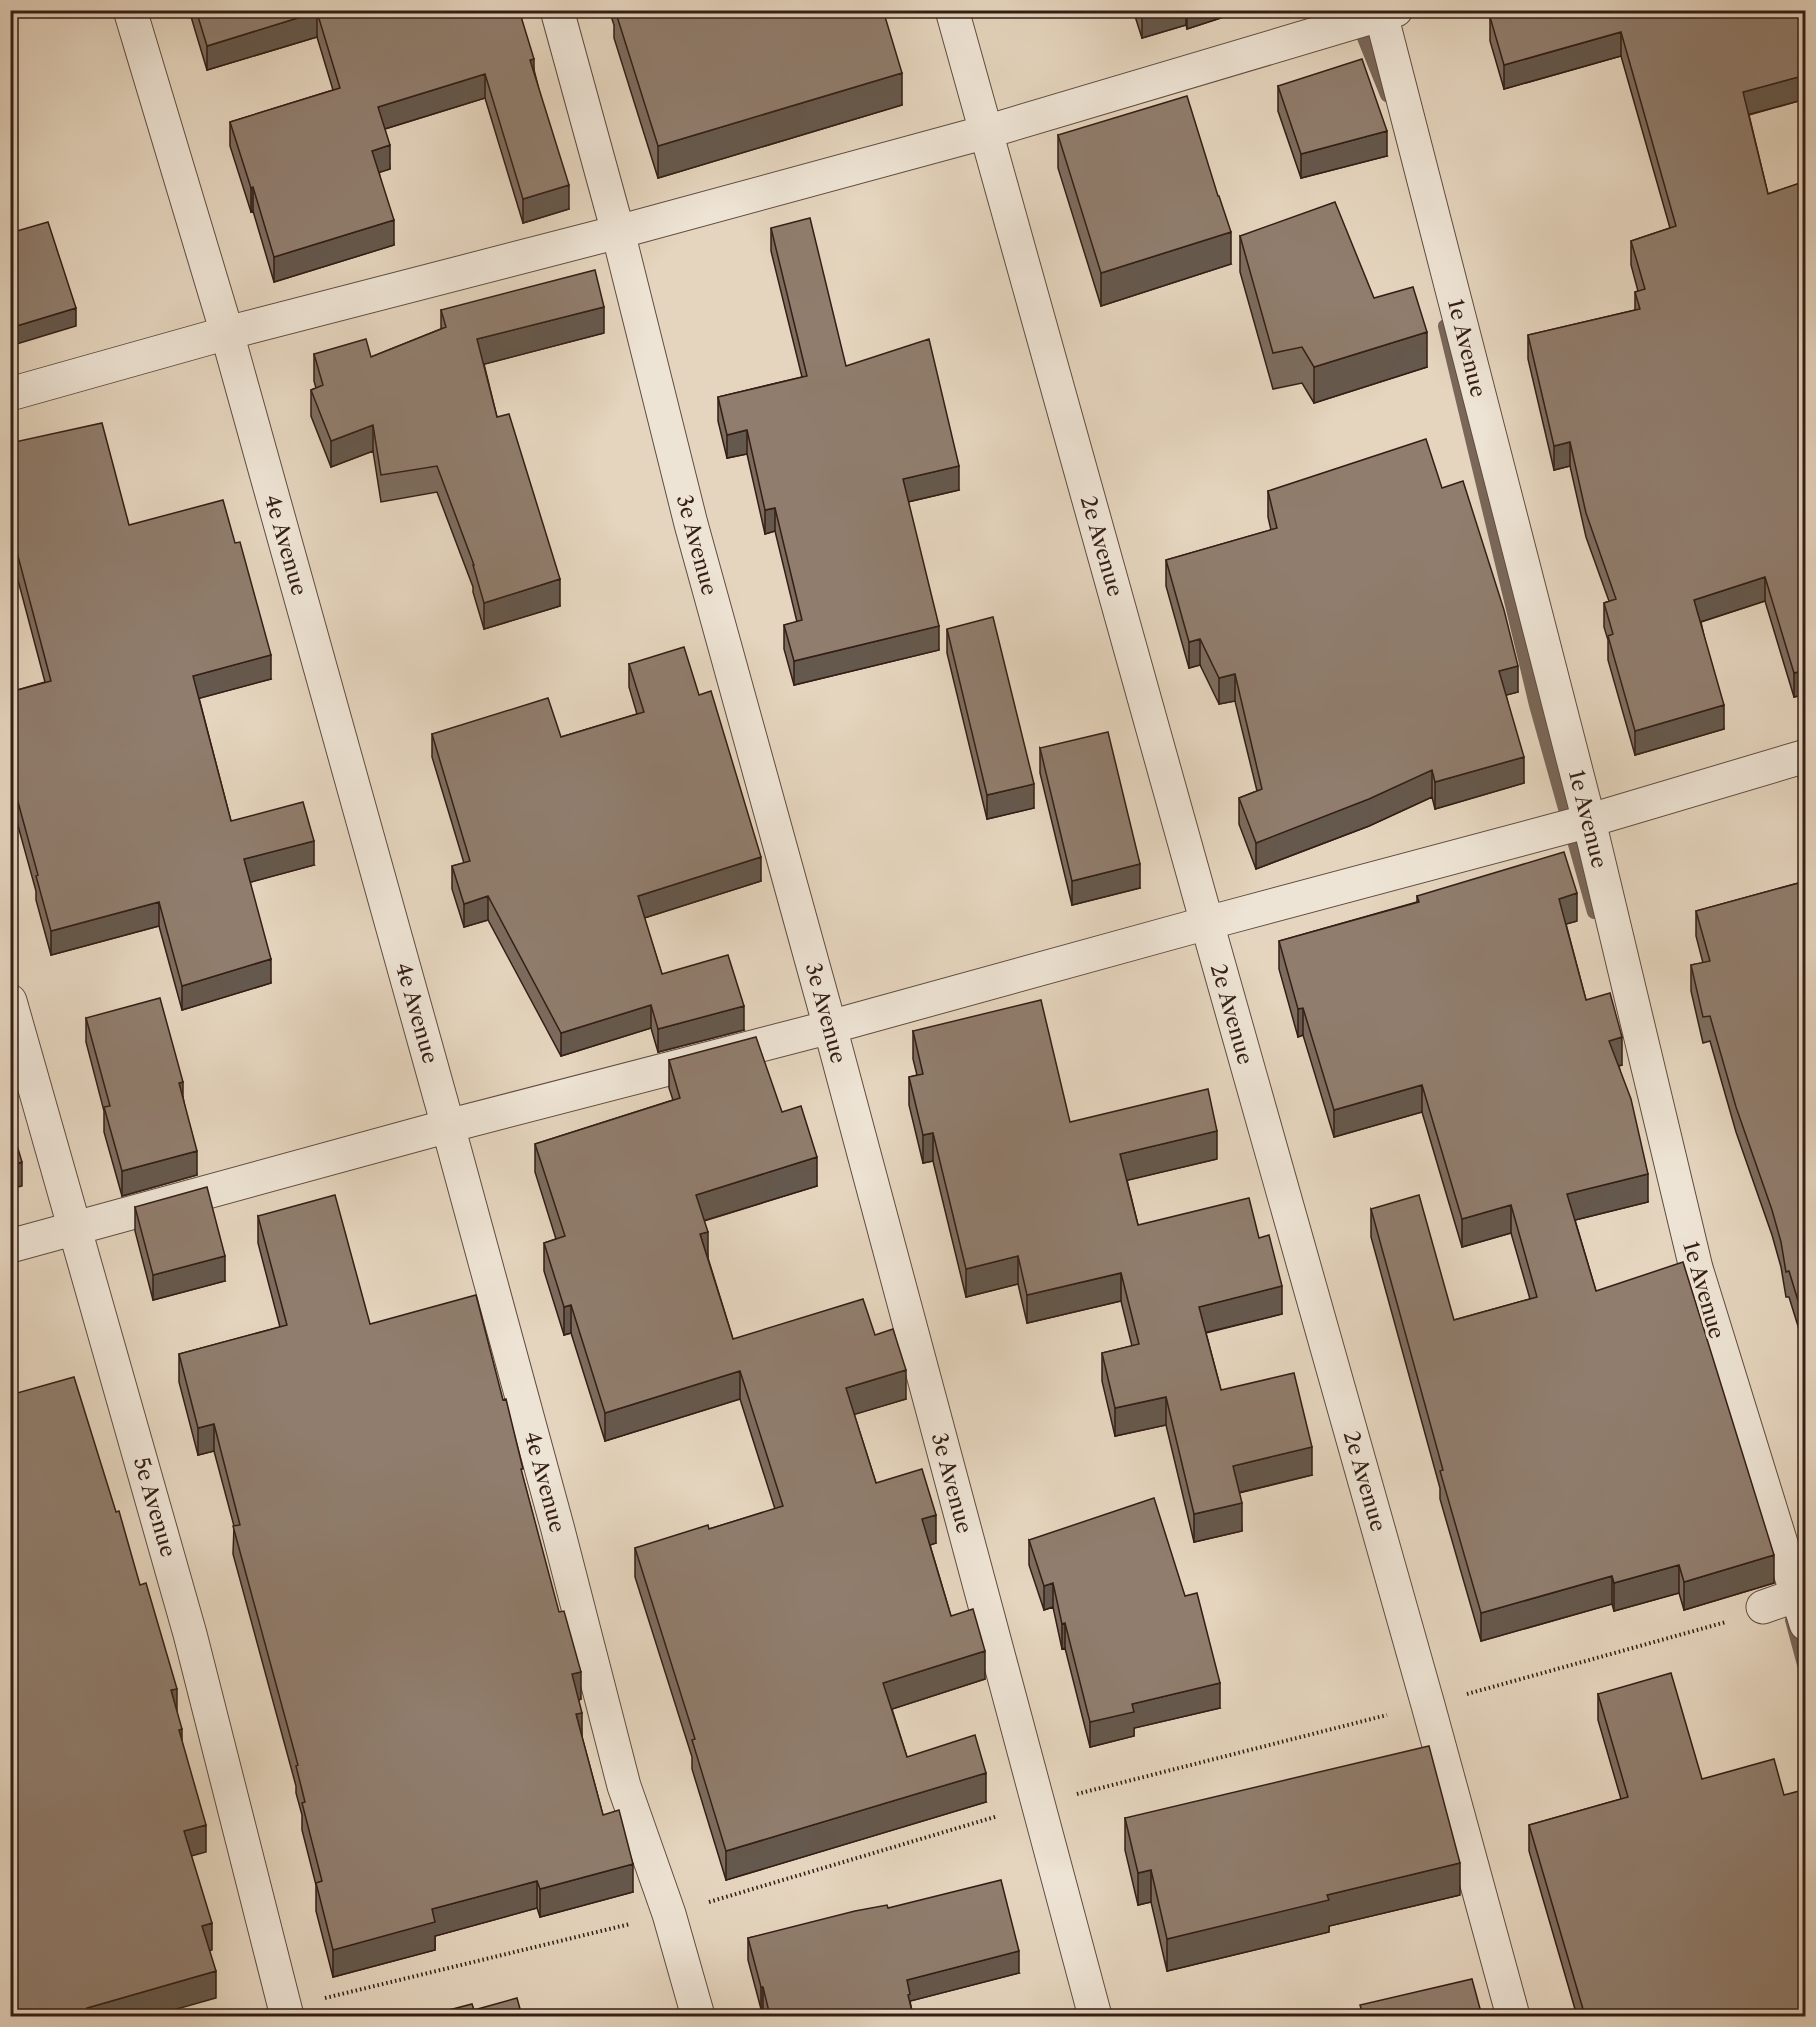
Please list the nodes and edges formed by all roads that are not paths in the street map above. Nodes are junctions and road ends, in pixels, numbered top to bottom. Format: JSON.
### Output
{"nodes":[{"id":1,"x":130,"y":10,"type":"edge"},
{"id":2,"x":557,"y":10,"type":"edge"},
{"id":3,"x":952,"y":10,"type":"edge"},
{"id":4,"x":1386,"y":12,"type":"edge"},
{"id":5,"x":986,"y":132,"type":"junction"},
{"id":6,"x":618,"y":232,"type":"junction"},
{"id":7,"x":227,"y":333,"type":"junction"},
{"id":8,"x":10,"y":394,"type":"edge"},
{"id":9,"x":1806,"y":756,"type":"edge"},
{"id":10,"x":1589,"y":820,"type":"junction"},
{"id":11,"x":1207,"y":923,"type":"junction"},
{"id":12,"x":10,"y":1001,"type":"edge"},
{"id":13,"x":830,"y":1027,"type":"junction"},
{"id":14,"x":448,"y":1126,"type":"junction"},
{"id":15,"x":76,"y":1229,"type":"junction"},
{"id":16,"x":10,"y":1246,"type":"edge"},
{"id":17,"x":1802,"y":1603,"type":"edge"},
{"id":18,"x":1763,"y":1607,"type":"dead end"},
{"id":19,"x":286,"y":2012,"type":"edge"},
{"id":20,"x":698,"y":2016,"type":"edge"},
{"id":21,"x":1095,"y":2016,"type":"edge"},
{"id":22,"x":1513,"y":2016,"type":"edge"}],
"edges":[{"from":1,"to":7,"type":"street","name":"4e Avenue"},
{"from":2,"to":6,"type":"street","name":"3e Avenue"},
{"from":3,"to":5,"type":"street","name":"2e Avenue"},
{"from":4,"to":5,"type":"street"},
{"from":4,"to":10,"type":"street","name":"1e Avenue"},
{"from":5,"to":6,"type":"street"},
{"from":5,"to":11,"type":"street","name":"2e Avenue"},
{"from":6,"to":7,"type":"street"},
{"from":6,"to":13,"type":"street","name":"3e Avenue"},
{"from":7,"to":8,"type":"street"},
{"from":7,"to":14,"type":"street","name":"4e Avenue"},
{"from":9,"to":10,"type":"street"},
{"from":10,"to":11,"type":"street"},
{"from":10,"to":17,"type":"street","name":"1e Avenue"},
{"from":11,"to":13,"type":"street"},
{"from":11,"to":22,"type":"street","name":"2e Avenue"},
{"from":12,"to":15,"type":"street","name":"5e Avenue"},
{"from":13,"to":14,"type":"street"},
{"from":13,"to":21,"type":"street","name":"3e Avenue"},
{"from":14,"to":15,"type":"street"},
{"from":14,"to":20,"type":"street","name":"4e Avenue"},
{"from":15,"to":16,"type":"street"},
{"from":15,"to":19,"type":"street","name":"5e Avenue"},
{"from":17,"to":18,"type":"street"}]}
